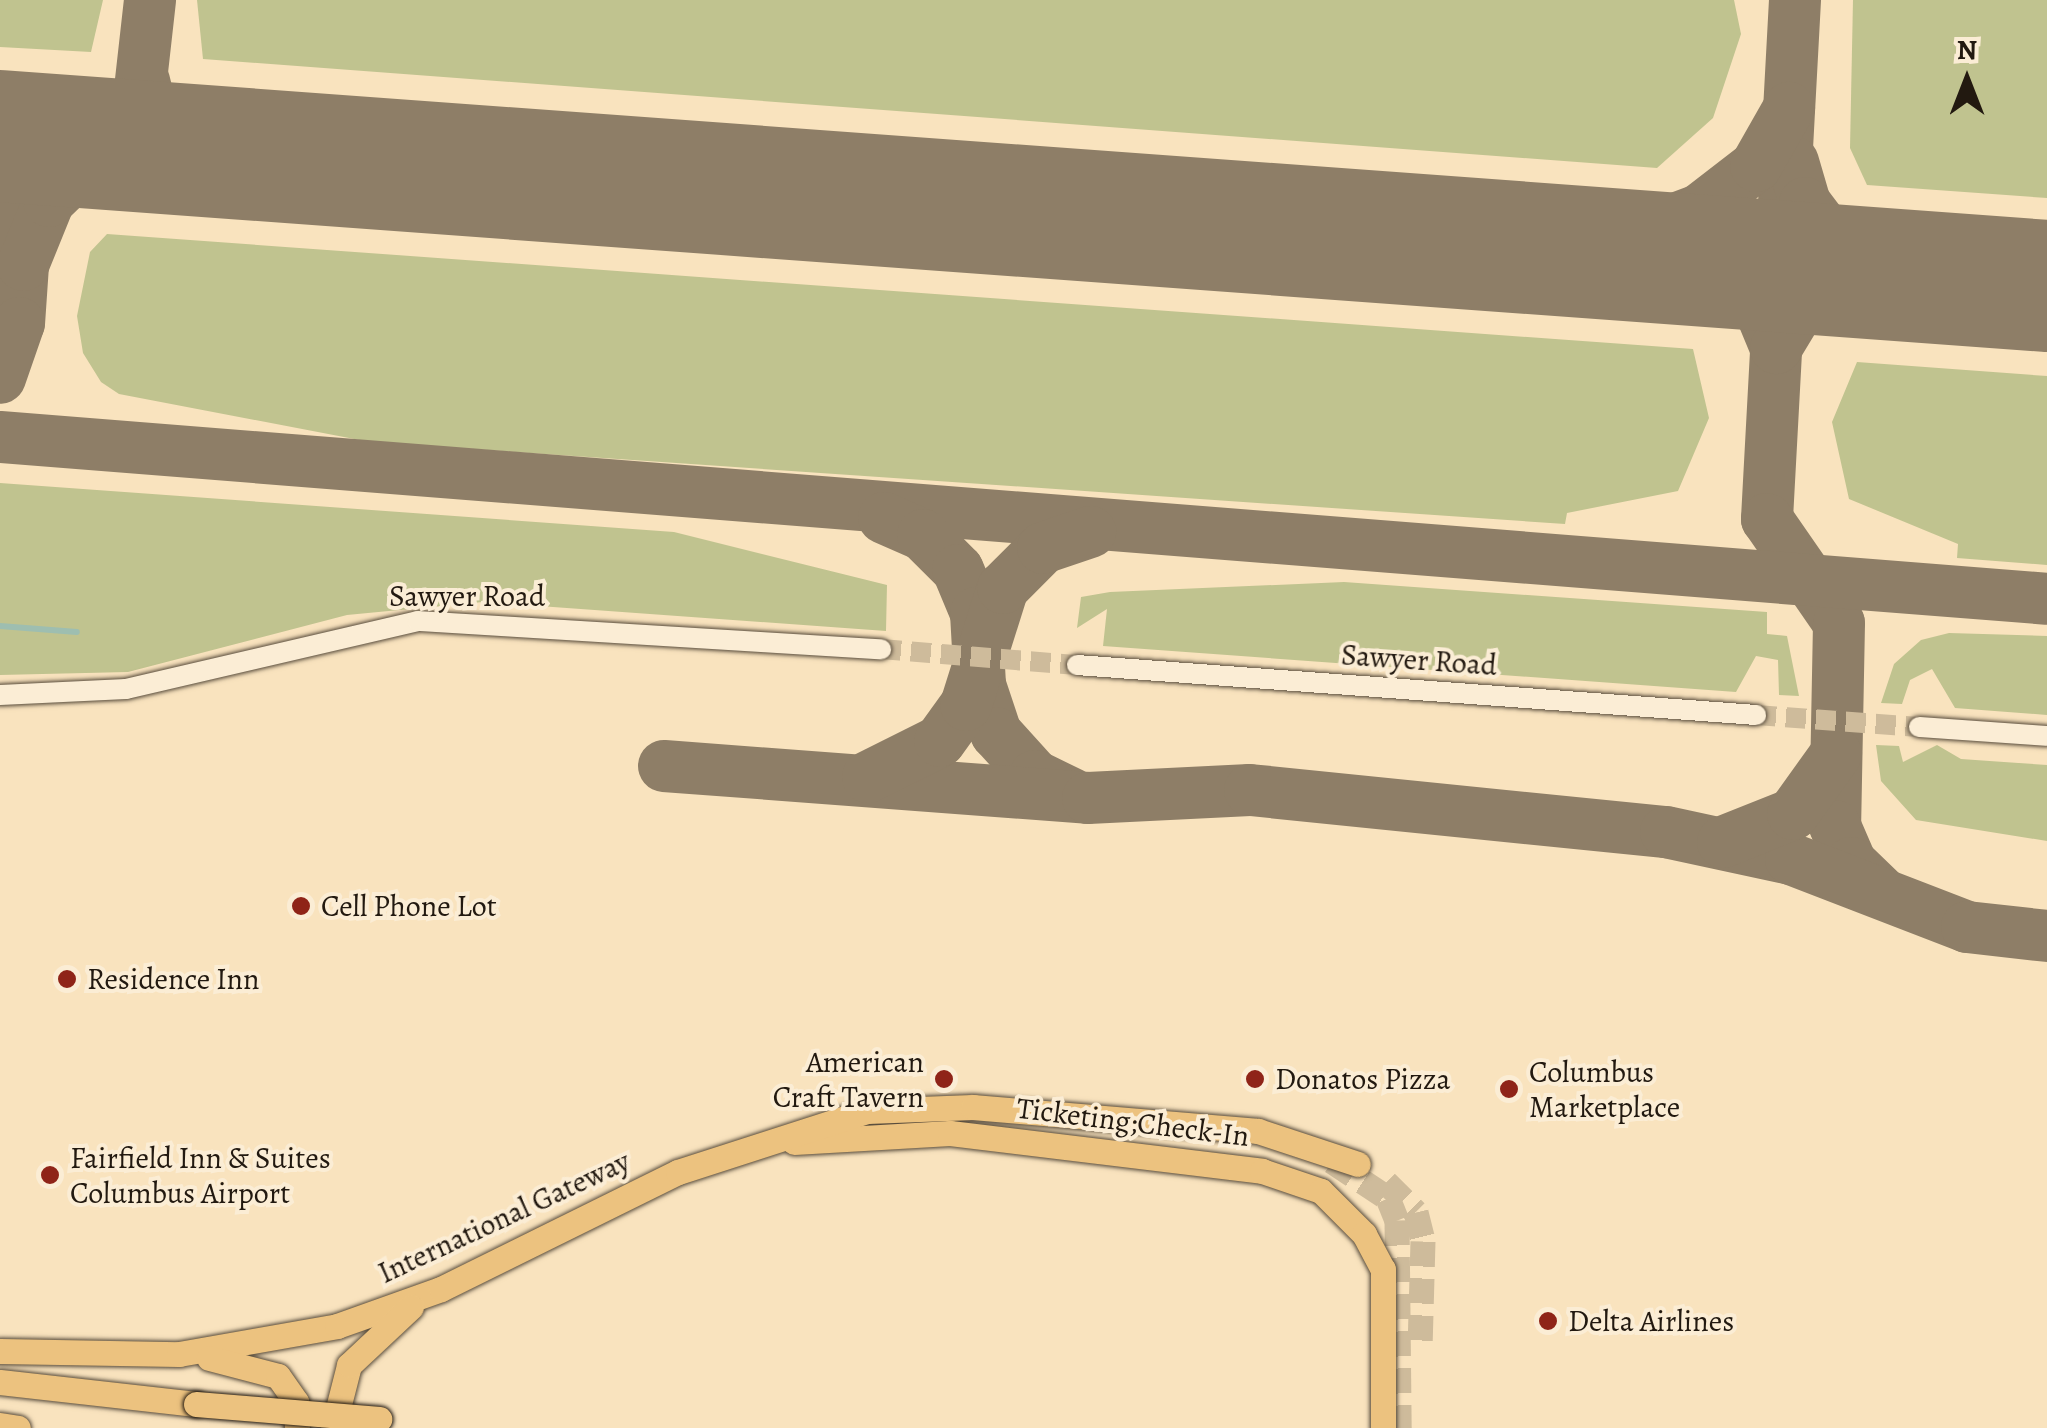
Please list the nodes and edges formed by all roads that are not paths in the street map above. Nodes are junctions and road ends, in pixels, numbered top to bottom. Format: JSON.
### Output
{"nodes":[{"id":1,"x":881,"y":649,"type":"tunnel mouth"},
{"id":2,"x":1077,"y":665,"type":"tunnel mouth"},
{"id":3,"x":0,"y":695,"type":"edge"},
{"id":4,"x":1756,"y":715,"type":"tunnel mouth"},
{"id":5,"x":1919,"y":727,"type":"tunnel mouth"},
{"id":6,"x":2047,"y":736,"type":"edge"},
{"id":7,"x":1358,"y":1164,"type":"tunnel mouth"},
{"id":8,"x":678,"y":1172,"type":"junction"},
{"id":9,"x":441,"y":1289,"type":"junction"},
{"id":10,"x":0,"y":1351,"type":"edge"},
{"id":11,"x":179,"y":1354,"type":"junction"},
{"id":12,"x":0,"y":1382,"type":"edge"},
{"id":13,"x":378,"y":1419,"type":"dead end"},
{"id":14,"x":0,"y":1426,"type":"edge"},
{"id":15,"x":18,"y":1428,"type":"edge"},
{"id":16,"x":297,"y":1428,"type":"edge"},
{"id":17,"x":333,"y":1428,"type":"edge"},
{"id":18,"x":1383,"y":1428,"type":"edge"}],
"edges":[{"from":1,"to":3,"type":"street","name":"Sawyer Road"},
{"from":2,"to":4,"type":"street","name":"Sawyer Road"},
{"from":5,"to":6,"type":"street"},
{"from":7,"to":8,"type":"main road"},
{"from":8,"to":9,"type":"main road","name":"International Gateway"},
{"from":8,"to":18,"type":"main road","name":"Ticketing;Check-In"},
{"from":9,"to":11,"type":"main road","name":"International Gateway"},
{"from":9,"to":17,"type":"main road"},
{"from":10,"to":11,"type":"main road","name":"International Gateway"},
{"from":11,"to":16,"type":"main road"},
{"from":12,"to":13,"type":"main road","bridge":true},
{"from":14,"to":15,"type":"main road"}]}
